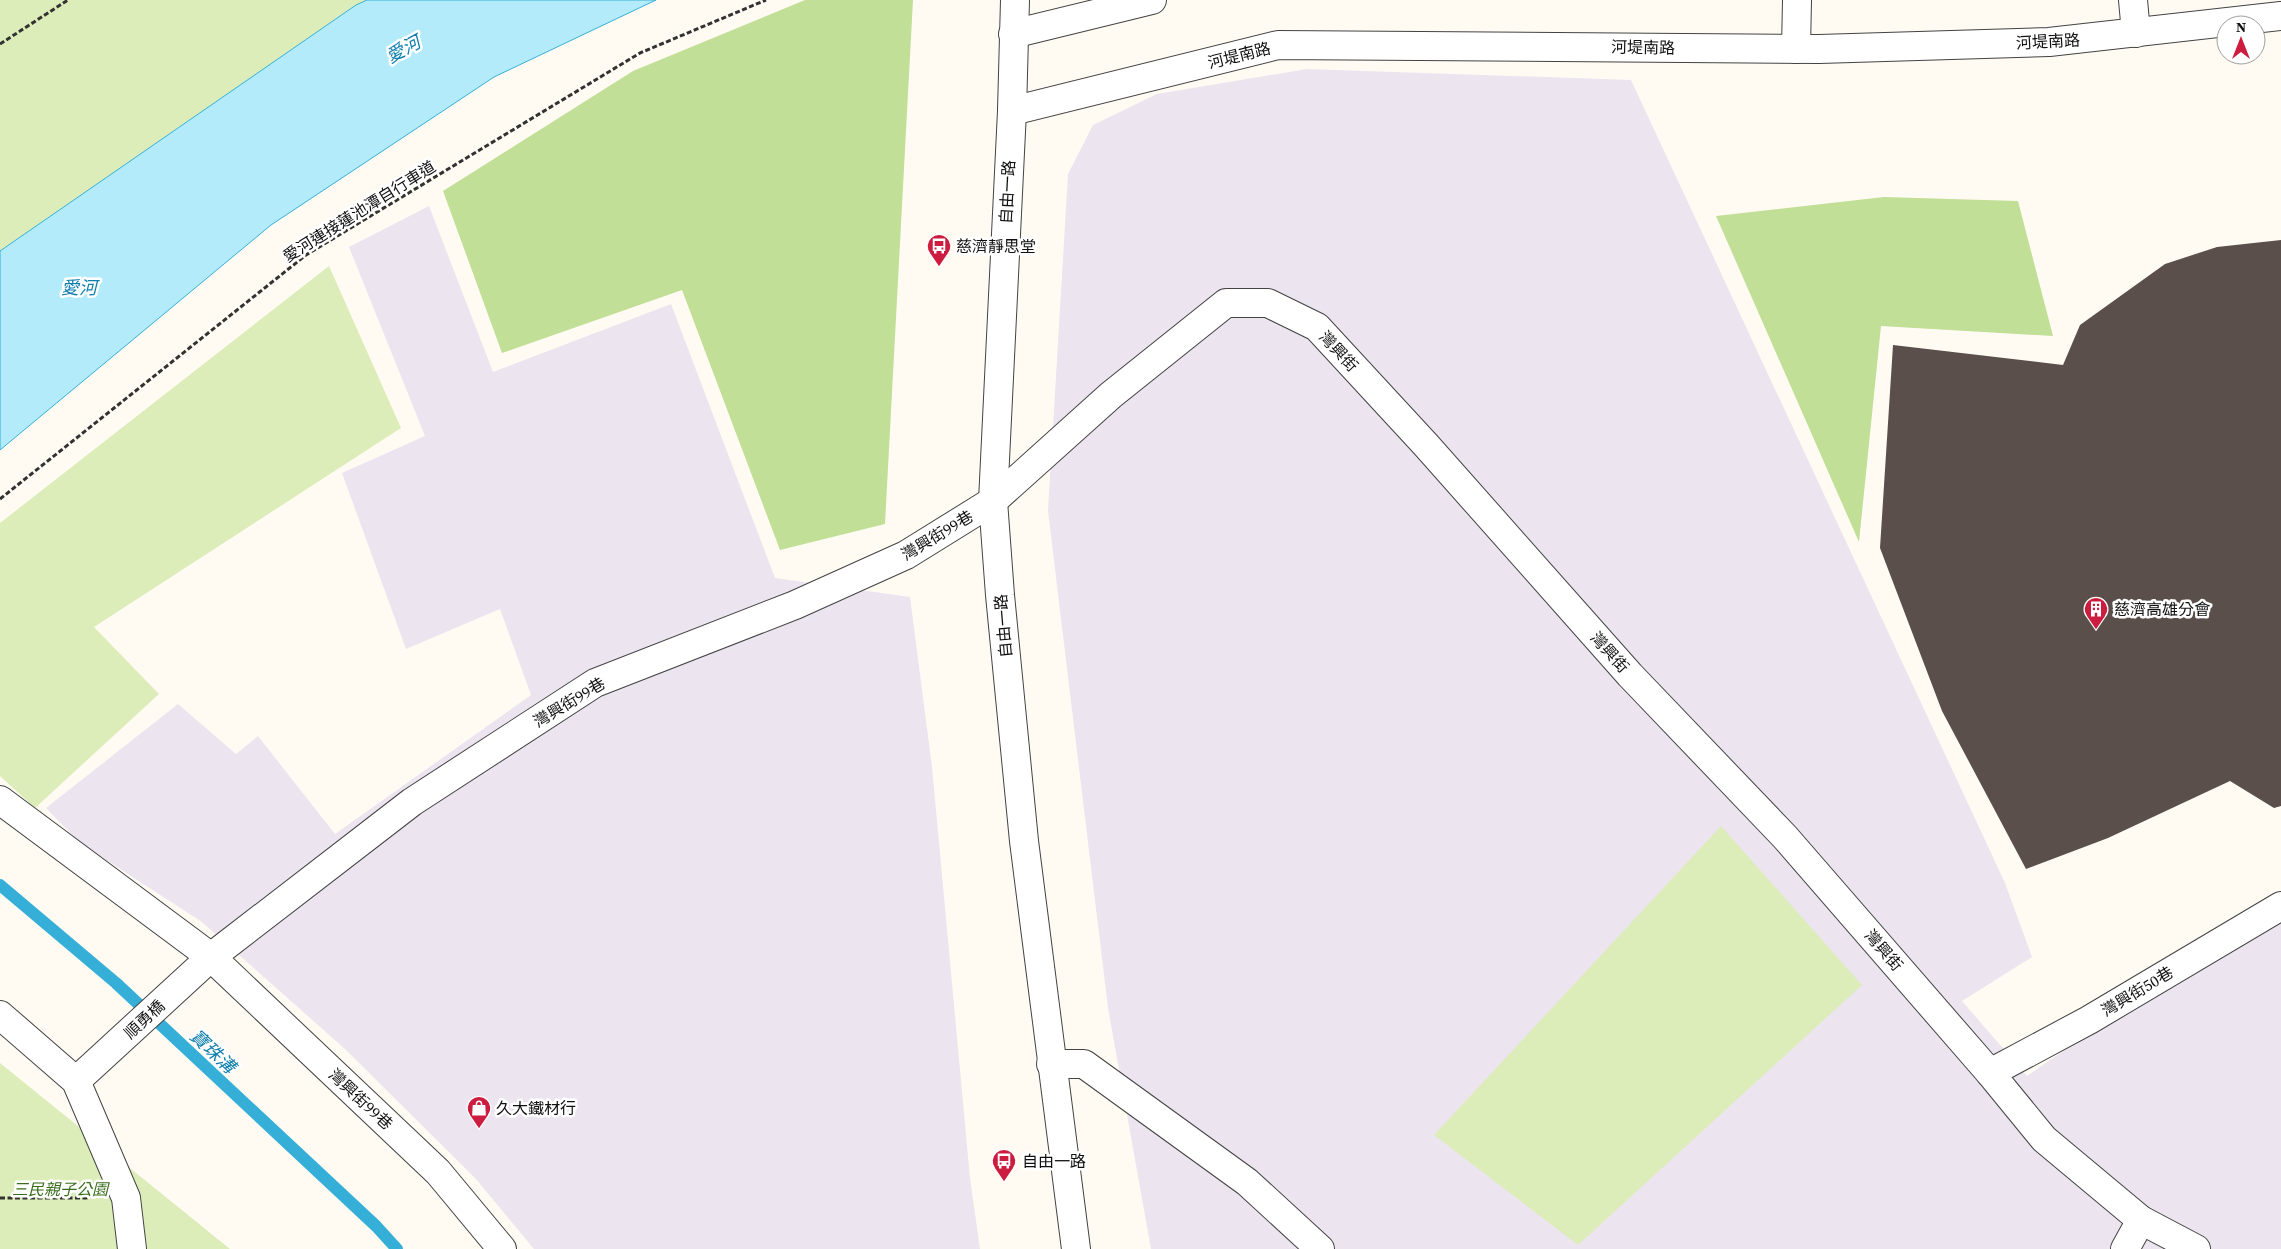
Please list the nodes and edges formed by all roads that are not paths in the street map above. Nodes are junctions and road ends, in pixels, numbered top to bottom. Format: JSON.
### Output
{"nodes":[{"id":1,"x":1014,"y":0,"type":"edge"},
{"id":2,"x":1152,"y":0,"type":"edge"},
{"id":3,"x":1798,"y":0,"type":"edge"},
{"id":4,"x":2133,"y":0,"type":"edge"},
{"id":5,"x":2281,"y":16,"type":"edge"},
{"id":6,"x":2136,"y":33,"type":"junction"},
{"id":7,"x":1014,"y":34,"type":"junction"},
{"id":8,"x":1796,"y":49,"type":"junction"},
{"id":9,"x":1012,"y":111,"type":"junction"},
{"id":10,"x":992,"y":500,"type":"junction"},
{"id":11,"x":0,"y":800,"type":"edge"},
{"id":12,"x":2281,"y":906,"type":"edge"},
{"id":13,"x":211,"y":956,"type":"junction"},
{"id":14,"x":0,"y":1015,"type":"edge"},
{"id":15,"x":1051,"y":1064,"type":"junction"},
{"id":16,"x":1990,"y":1073,"type":"junction"},
{"id":17,"x":76,"y":1081,"type":"junction"},
{"id":18,"x":2141,"y":1220,"type":"junction"},
{"id":19,"x":132,"y":1249,"type":"edge"},
{"id":20,"x":502,"y":1249,"type":"edge"},
{"id":21,"x":1076,"y":1249,"type":"edge"},
{"id":22,"x":1320,"y":1249,"type":"edge"},
{"id":23,"x":2125,"y":1249,"type":"edge"},
{"id":24,"x":2196,"y":1249,"type":"edge"}],
"edges":[{"from":1,"to":7,"type":"street","name":"自由一路"},
{"from":2,"to":7,"type":"street"},
{"from":3,"to":8,"type":"street"},
{"from":4,"to":6,"type":"street"},
{"from":5,"to":6,"type":"street","name":"河堤南路"},
{"from":6,"to":8,"type":"street","name":"河堤南路"},
{"from":7,"to":9,"type":"street","name":"自由一路"},
{"from":8,"to":9,"type":"street","name":"河堤南路"},
{"from":9,"to":10,"type":"street","name":"自由一路"},
{"from":10,"to":13,"type":"street","name":"灣興街99巷"},
{"from":10,"to":15,"type":"street","name":"自由一路"},
{"from":10,"to":16,"type":"street","name":"灣興街"},
{"from":11,"to":13,"type":"street","name":"灣興街99巷"},
{"from":12,"to":16,"type":"street","name":"灣興街50巷"},
{"from":13,"to":17,"type":"street","name":"順勇橋"},
{"from":13,"to":20,"type":"street","name":"灣興街99巷"},
{"from":14,"to":17,"type":"street"},
{"from":15,"to":21,"type":"street","name":"自由一路"},
{"from":15,"to":22,"type":"street"},
{"from":16,"to":18,"type":"street","name":"灣興街"},
{"from":17,"to":19,"type":"street"},
{"from":18,"to":23,"type":"street"},
{"from":18,"to":24,"type":"street","name":"灣興街"}]}
